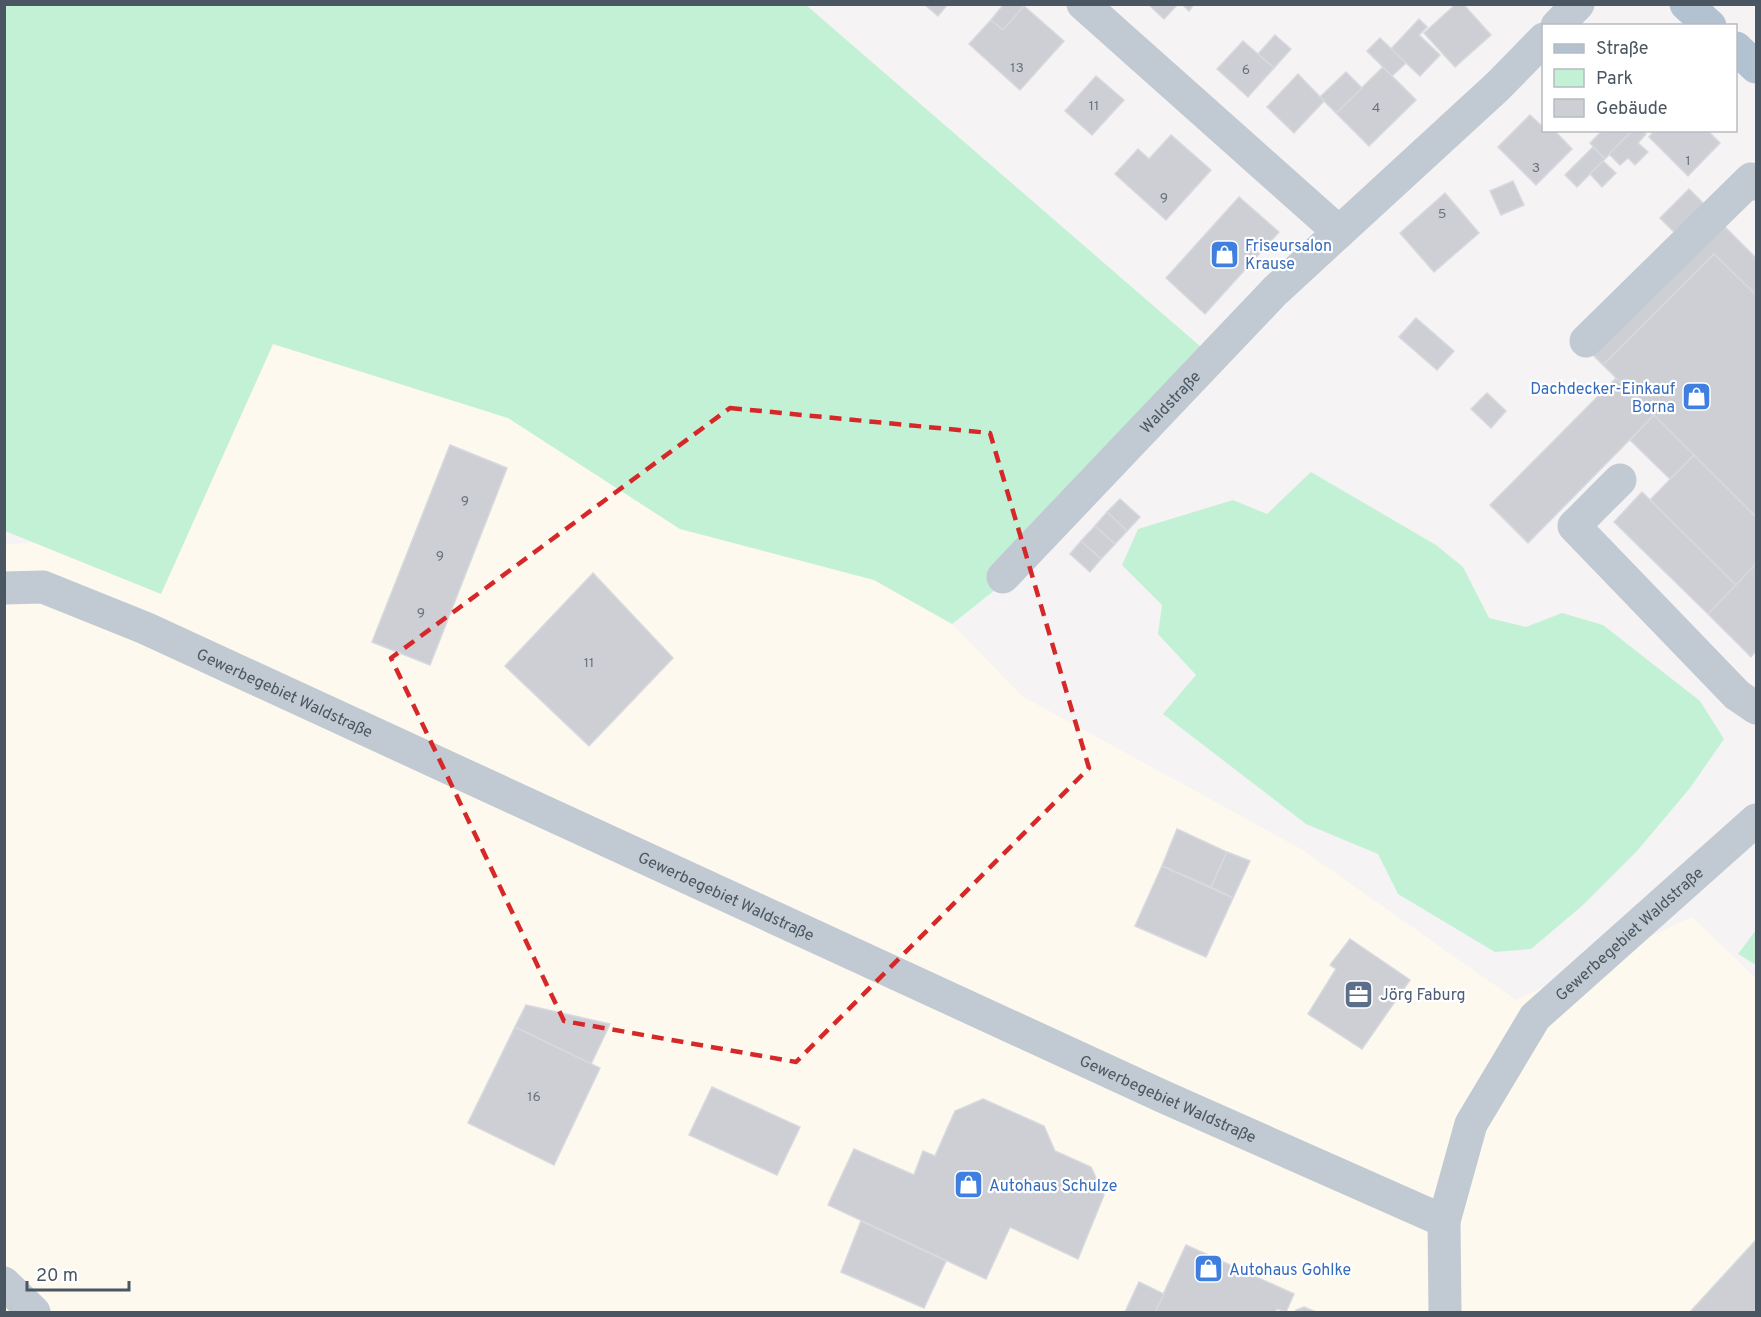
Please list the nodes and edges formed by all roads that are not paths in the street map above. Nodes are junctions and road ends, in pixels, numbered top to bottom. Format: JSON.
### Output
{"nodes":[{"id":1,"x":1083,"y":4,"type":"edge"},
{"id":2,"x":1578,"y":4,"type":"edge"},
{"id":3,"x":1686,"y":4,"type":"edge"},
{"id":4,"x":1559,"y":24,"type":"edge"},
{"id":5,"x":1708,"y":24,"type":"edge"},
{"id":6,"x":1542,"y":41,"type":"edge"},
{"id":7,"x":1737,"y":49,"type":"edge"},
{"id":8,"x":1756,"y":67,"type":"edge"},
{"id":9,"x":1756,"y":184,"type":"edge"},
{"id":10,"x":1339,"y":232,"type":"junction"},
{"id":11,"x":1586,"y":341,"type":"dead end"},
{"id":12,"x":1620,"y":480,"type":"dead end"},
{"id":13,"x":1003,"y":577,"type":"dead end"},
{"id":14,"x":4,"y":588,"type":"edge"},
{"id":15,"x":1756,"y":708,"type":"edge"},
{"id":16,"x":1756,"y":820,"type":"edge"},
{"id":17,"x":1444,"y":1221,"type":"junction"},
{"id":18,"x":4,"y":1283,"type":"edge"},
{"id":19,"x":34,"y":1312,"type":"edge"},
{"id":20,"x":1444,"y":1312,"type":"edge"}],
"edges":[{"from":1,"to":10,"type":"street"},
{"from":2,"to":4,"type":"street"},
{"from":3,"to":5,"type":"main road"},
{"from":6,"to":10,"type":"street","name":"Waldstraße"},
{"from":7,"to":8,"type":"main road"},
{"from":9,"to":11,"type":"street"},
{"from":10,"to":13,"type":"street","name":"Waldstraße"},
{"from":12,"to":15,"type":"street"},
{"from":14,"to":17,"type":"street","name":"Gewerbegebiet Waldstraße"},
{"from":16,"to":17,"type":"street","name":"Gewerbegebiet Waldstraße"},
{"from":17,"to":20,"type":"street","name":"Gewerbegebiet Waldstraße"},
{"from":18,"to":19,"type":"street"}]}
